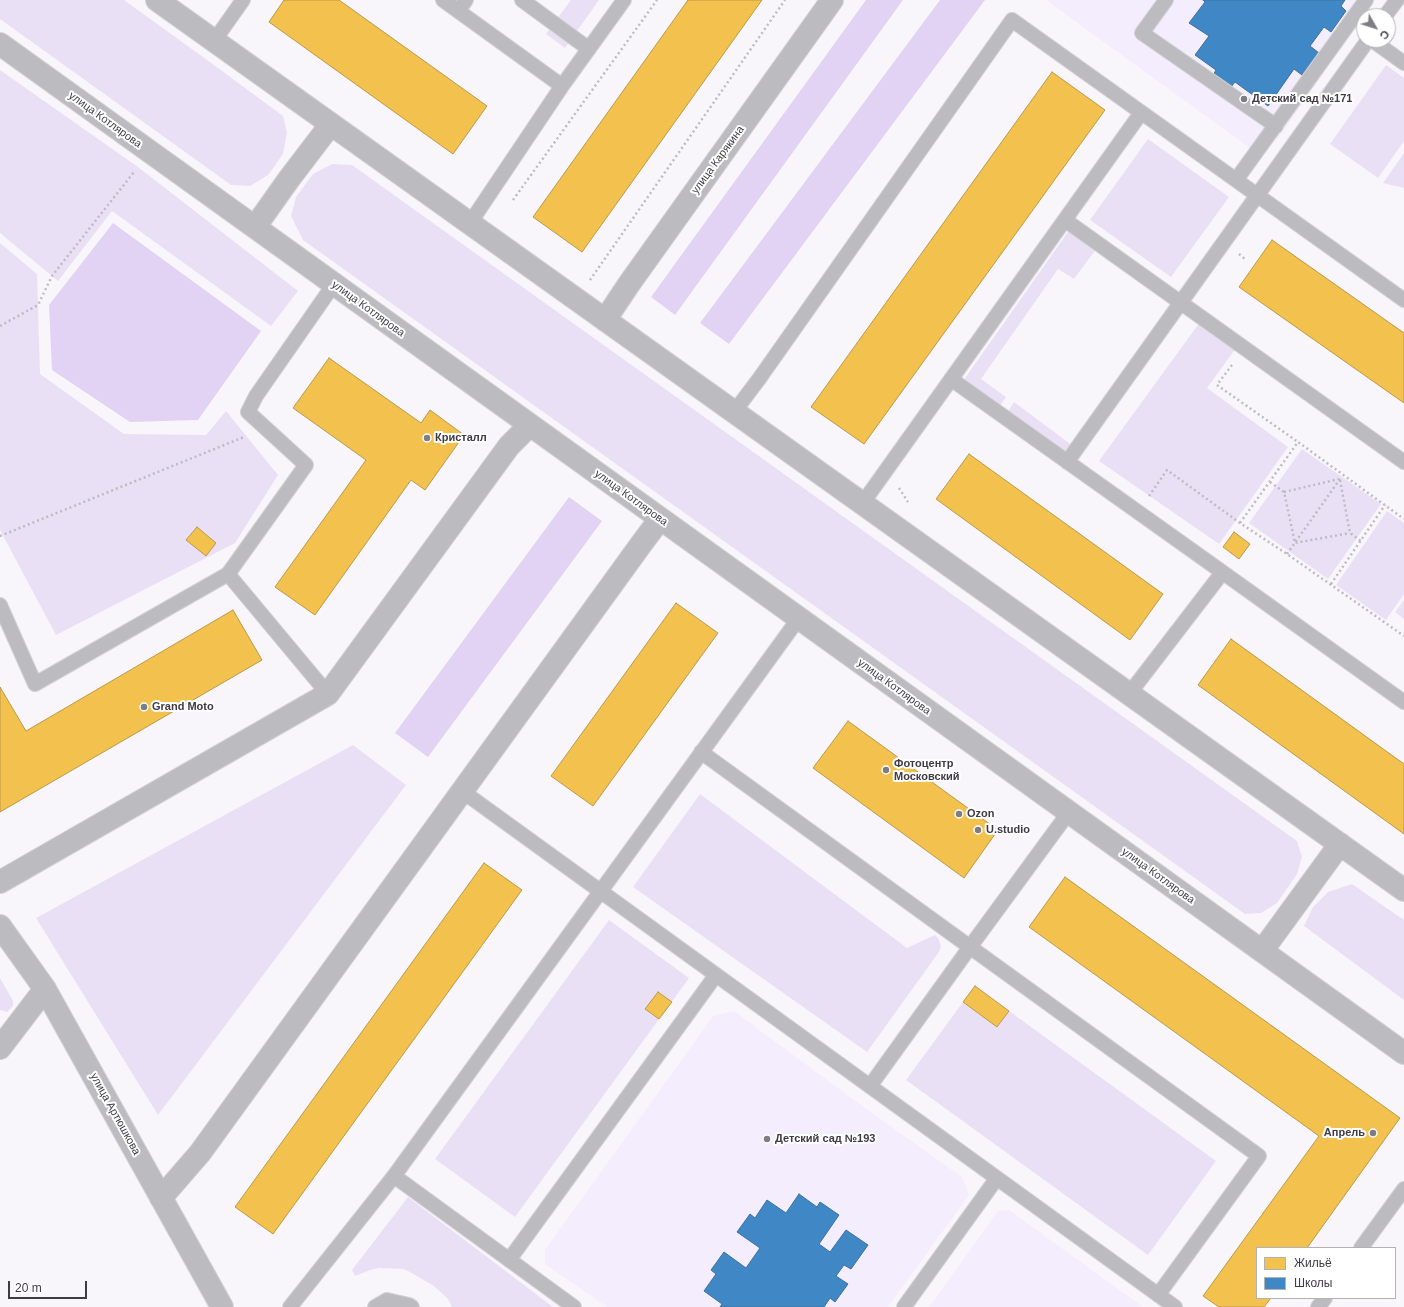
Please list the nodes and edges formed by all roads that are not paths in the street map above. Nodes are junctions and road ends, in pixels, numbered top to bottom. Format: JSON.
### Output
{"nodes":[{"id":1,"x":157,"y":0,"type":"edge"},
{"id":2,"x":243,"y":0,"type":"edge"},
{"id":3,"x":443,"y":0,"type":"edge"},
{"id":4,"x":522,"y":0,"type":"edge"},
{"id":5,"x":624,"y":0,"type":"edge"},
{"id":6,"x":832,"y":0,"type":"edge"},
{"id":7,"x":1166,"y":0,"type":"edge"},
{"id":8,"x":1366,"y":0,"type":"edge"},
{"id":9,"x":462,"y":6,"type":"edge"},
{"id":10,"x":214,"y":41,"type":"junction"},
{"id":11,"x":0,"y":44,"type":"edge"},
{"id":12,"x":1362,"y":48,"type":"edge"},
{"id":13,"x":1383,"y":48,"type":"edge"},
{"id":14,"x":588,"y":49,"type":"junction"},
{"id":15,"x":1404,"y":63,"type":"edge"},
{"id":16,"x":562,"y":86,"type":"junction"},
{"id":17,"x":1141,"y":113,"type":"junction"},
{"id":18,"x":331,"y":124,"type":"junction"},
{"id":19,"x":1276,"y":126,"type":"junction"},
{"id":20,"x":1236,"y":180,"type":"junction"},
{"id":21,"x":1258,"y":196,"type":"junction"},
{"id":22,"x":1065,"y":220,"type":"junction"},
{"id":23,"x":470,"y":223,"type":"junction"},
{"id":24,"x":255,"y":227,"type":"junction"},
{"id":25,"x":334,"y":284,"type":"junction"},
{"id":26,"x":1404,"y":300,"type":"edge"},
{"id":27,"x":1181,"y":303,"type":"junction"},
{"id":28,"x":605,"y":320,"type":"junction"},
{"id":29,"x":951,"y":379,"type":"junction"},
{"id":30,"x":734,"y":412,"type":"junction"},
{"id":31,"x":530,"y":425,"type":"junction"},
{"id":32,"x":1067,"y":462,"type":"junction"},
{"id":33,"x":1404,"y":462,"type":"edge"},
{"id":34,"x":862,"y":504,"type":"junction"},
{"id":35,"x":660,"y":519,"type":"junction"},
{"id":36,"x":1222,"y":573,"type":"junction"},
{"id":37,"x":228,"y":574,"type":"junction"},
{"id":38,"x":0,"y":605,"type":"edge"},
{"id":39,"x":799,"y":618,"type":"junction"},
{"id":40,"x":328,"y":694,"type":"junction"},
{"id":41,"x":1129,"y":694,"type":"junction"},
{"id":42,"x":1404,"y":702,"type":"edge"},
{"id":43,"x":701,"y":752,"type":"junction"},
{"id":44,"x":462,"y":791,"type":"junction"},
{"id":45,"x":1069,"y":812,"type":"junction"},
{"id":46,"x":1340,"y":844,"type":"junction"},
{"id":47,"x":0,"y":882,"type":"edge"},
{"id":48,"x":1404,"y":890,"type":"edge"},
{"id":49,"x":600,"y":891,"type":"junction"},
{"id":50,"x":0,"y":926,"type":"edge"},
{"id":51,"x":970,"y":947,"type":"junction"},
{"id":52,"x":1262,"y":951,"type":"junction"},
{"id":53,"x":716,"y":975,"type":"junction"},
{"id":54,"x":46,"y":989,"type":"junction"},
{"id":55,"x":0,"y":1048,"type":"edge"},
{"id":56,"x":1404,"y":1053,"type":"edge"},
{"id":57,"x":870,"y":1086,"type":"junction"},
{"id":58,"x":394,"y":1176,"type":"junction"},
{"id":59,"x":997,"y":1178,"type":"junction"},
{"id":60,"x":1404,"y":1189,"type":"edge"},
{"id":61,"x":161,"y":1198,"type":"junction"},
{"id":62,"x":1362,"y":1247,"type":"edge"},
{"id":63,"x":509,"y":1260,"type":"junction"},
{"id":64,"x":1158,"y":1295,"type":"junction"},
{"id":65,"x":222,"y":1307,"type":"edge"},
{"id":66,"x":290,"y":1307,"type":"edge"},
{"id":67,"x":375,"y":1307,"type":"edge"},
{"id":68,"x":412,"y":1307,"type":"edge"},
{"id":69,"x":574,"y":1307,"type":"edge"},
{"id":70,"x":904,"y":1307,"type":"edge"},
{"id":71,"x":1175,"y":1307,"type":"edge"}],
"edges":[{"from":1,"to":10,"type":"street"},
{"from":2,"to":10,"type":"lane"},
{"from":3,"to":9,"type":"lane"},
{"from":4,"to":14,"type":"lane"},
{"from":5,"to":14,"type":"lane"},
{"from":6,"to":28,"type":"street","name":"улица Карякина"},
{"from":7,"to":19,"type":"lane"},
{"from":8,"to":19,"type":"lane"},
{"from":9,"to":16,"type":"lane"},
{"from":10,"to":18,"type":"street"},
{"from":11,"to":24,"type":"street","name":"улица Котлярова"},
{"from":12,"to":21,"type":"lane"},
{"from":13,"to":15,"type":"lane"},
{"from":14,"to":16,"type":"lane"},
{"from":16,"to":23,"type":"lane"},
{"from":17,"to":20,"type":"lane"},
{"from":17,"to":22,"type":"lane"},
{"from":17,"to":30,"type":"lane"},
{"from":18,"to":23,"type":"street"},
{"from":18,"to":24,"type":"street"},
{"from":19,"to":20,"type":"lane"},
{"from":20,"to":21,"type":"lane"},
{"from":21,"to":26,"type":"lane"},
{"from":21,"to":27,"type":"lane"},
{"from":22,"to":27,"type":"lane"},
{"from":22,"to":29,"type":"lane"},
{"from":23,"to":28,"type":"street"},
{"from":24,"to":25,"type":"street","name":"улица Котлярова"},
{"from":25,"to":31,"type":"street","name":"улица Котлярова"},
{"from":25,"to":37,"type":"lane"},
{"from":27,"to":32,"type":"lane"},
{"from":27,"to":33,"type":"lane"},
{"from":28,"to":30,"type":"street"},
{"from":29,"to":32,"type":"lane"},
{"from":29,"to":34,"type":"lane"},
{"from":30,"to":34,"type":"street"},
{"from":31,"to":35,"type":"street","name":"улица Котлярова"},
{"from":31,"to":40,"type":"street"},
{"from":32,"to":36,"type":"lane"},
{"from":34,"to":41,"type":"street"},
{"from":35,"to":39,"type":"street","name":"улица Котлярова"},
{"from":35,"to":44,"type":"street"},
{"from":36,"to":41,"type":"lane"},
{"from":36,"to":42,"type":"lane"},
{"from":37,"to":38,"type":"lane"},
{"from":37,"to":40,"type":"lane"},
{"from":39,"to":43,"type":"lane"},
{"from":39,"to":45,"type":"street","name":"улица Котлярова"},
{"from":40,"to":47,"type":"street"},
{"from":41,"to":46,"type":"street"},
{"from":43,"to":49,"type":"lane"},
{"from":43,"to":51,"type":"lane"},
{"from":44,"to":49,"type":"lane"},
{"from":44,"to":61,"type":"street"},
{"from":45,"to":51,"type":"lane"},
{"from":45,"to":52,"type":"street","name":"улица Котлярова"},
{"from":46,"to":48,"type":"street"},
{"from":46,"to":52,"type":"street"},
{"from":49,"to":53,"type":"lane"},
{"from":49,"to":58,"type":"lane"},
{"from":50,"to":54,"type":"street","name":"улица Артюшкова"},
{"from":51,"to":57,"type":"lane"},
{"from":51,"to":64,"type":"lane"},
{"from":52,"to":56,"type":"street","name":"улица Котлярова"},
{"from":53,"to":57,"type":"lane"},
{"from":53,"to":63,"type":"lane"},
{"from":54,"to":55,"type":"street"},
{"from":54,"to":61,"type":"street","name":"улица Артюшкова"},
{"from":57,"to":59,"type":"lane"},
{"from":58,"to":63,"type":"lane"},
{"from":58,"to":66,"type":"lane"},
{"from":59,"to":64,"type":"lane"},
{"from":59,"to":70,"type":"lane"},
{"from":60,"to":62,"type":"lane"},
{"from":61,"to":65,"type":"street","name":"улица Артюшкова"},
{"from":63,"to":69,"type":"lane"},
{"from":64,"to":71,"type":"lane"},
{"from":67,"to":68,"type":"lane"}]}
